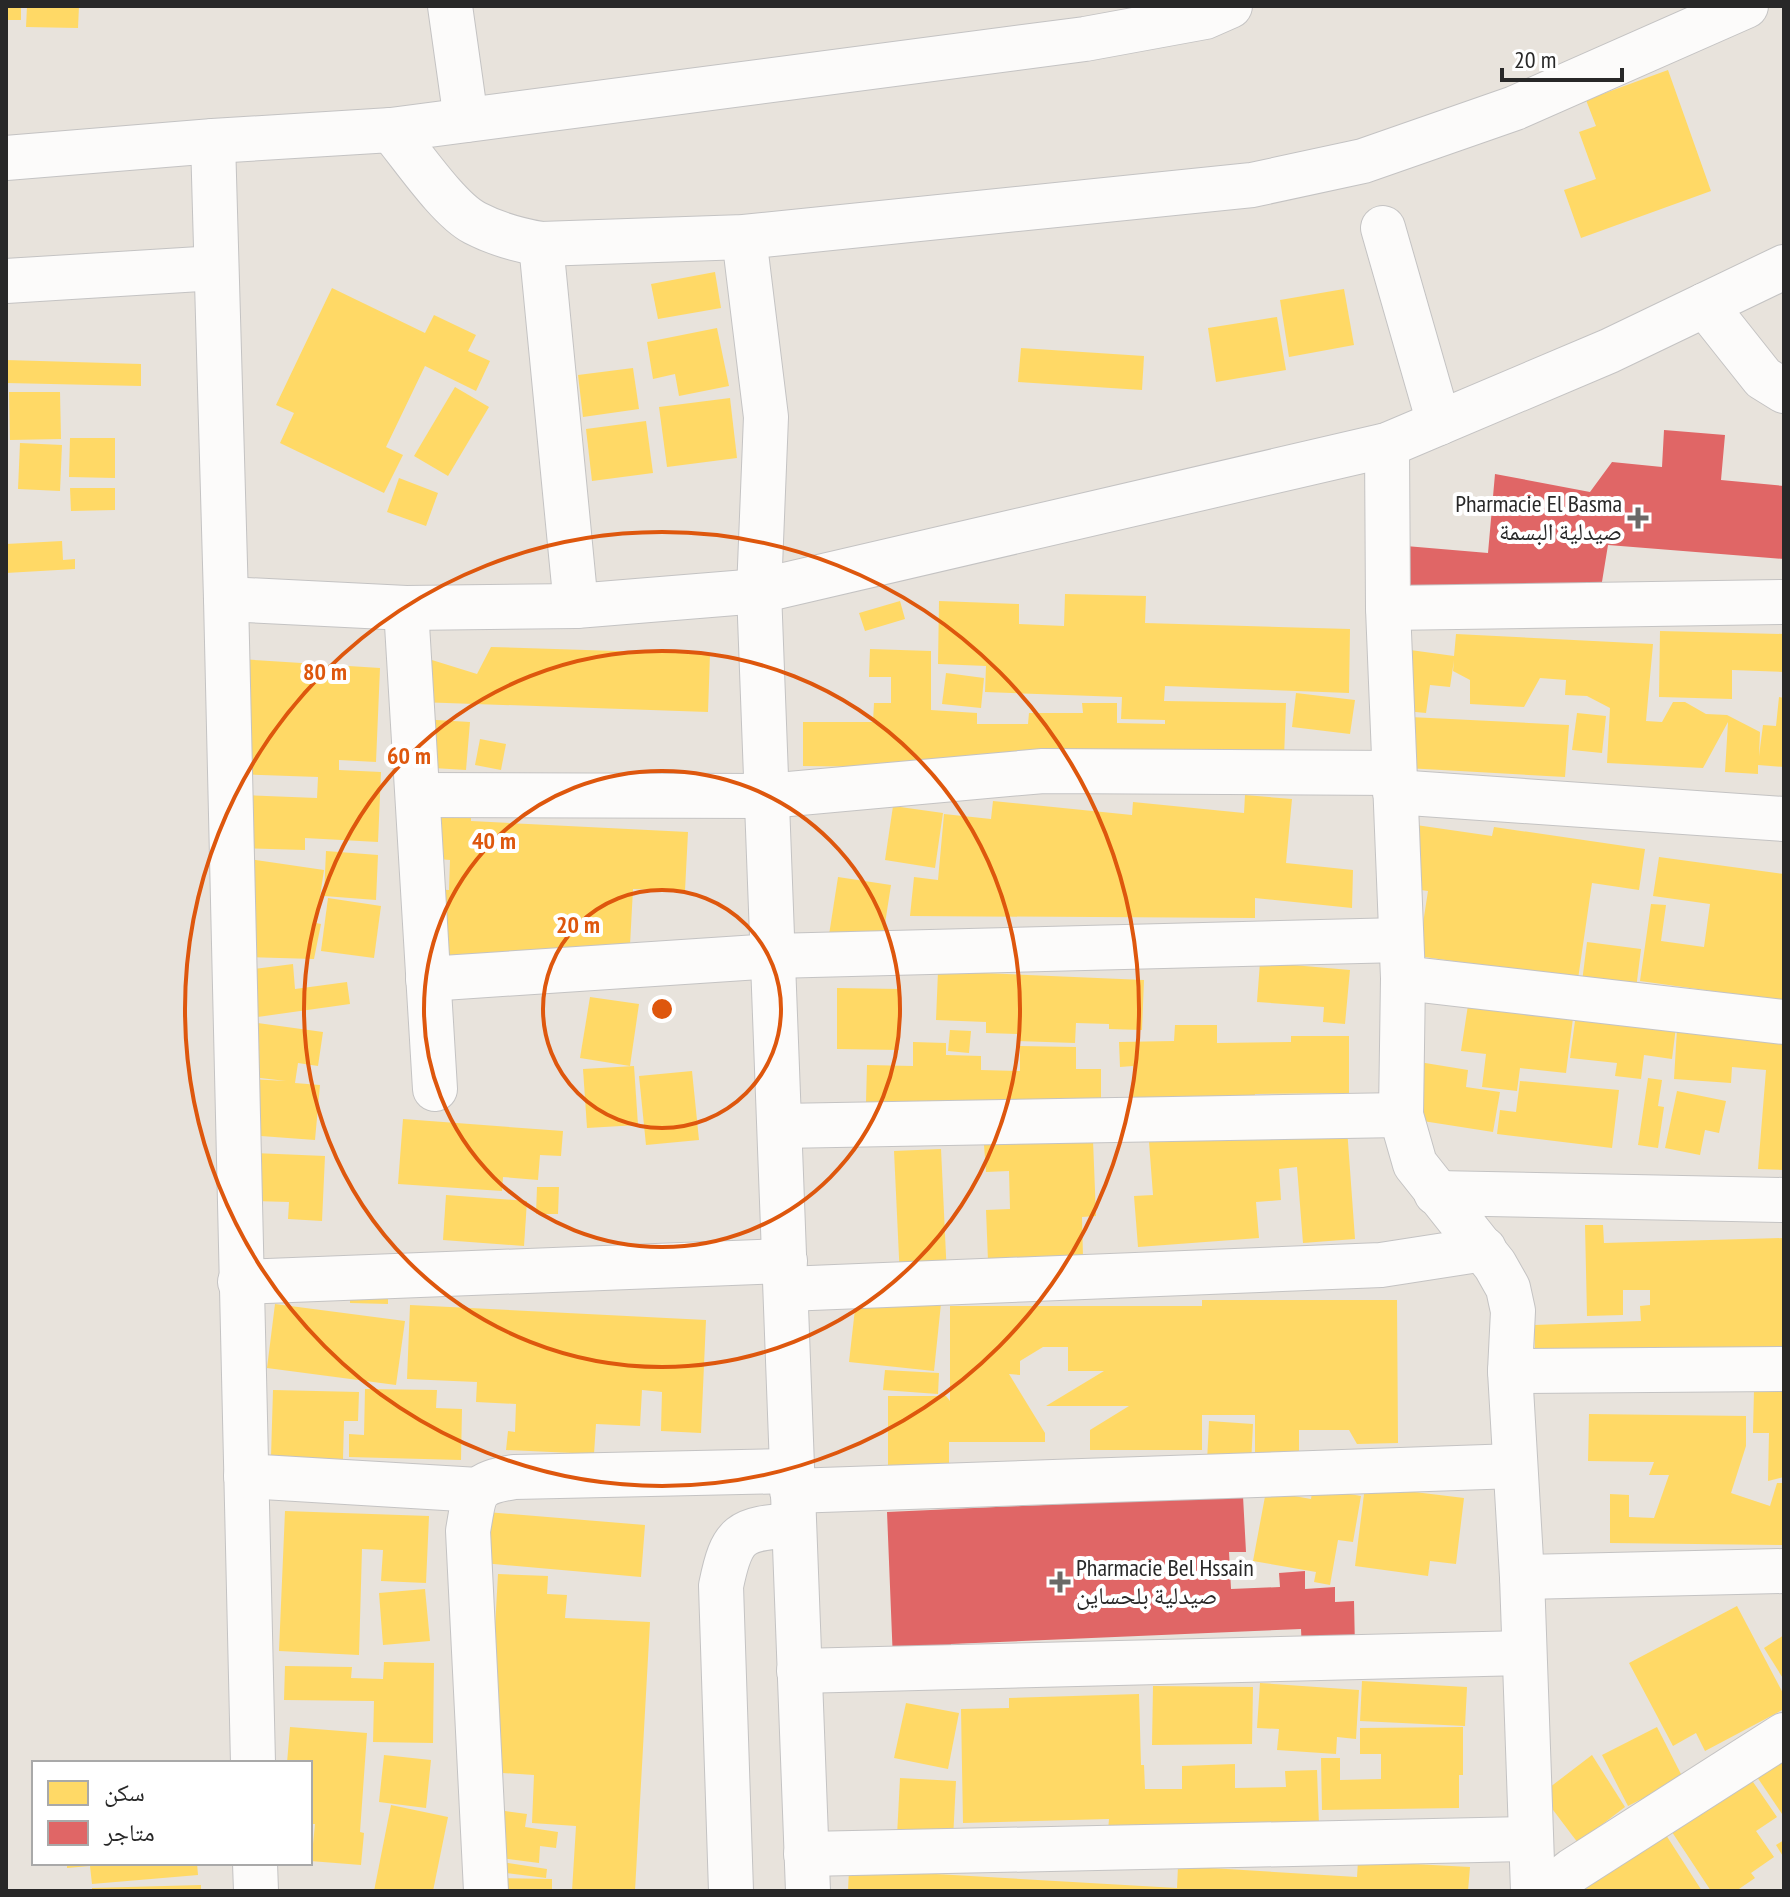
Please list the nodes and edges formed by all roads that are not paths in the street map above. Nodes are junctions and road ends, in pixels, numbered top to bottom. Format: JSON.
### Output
{"nodes":[{"id":1,"x":450,"y":6,"type":"edge"},
{"id":2,"x":1230,"y":6,"type":"edge"},
{"id":3,"x":1746,"y":6,"type":"edge"},
{"id":4,"x":466,"y":120,"type":"junction"},
{"id":5,"x":391,"y":130,"type":"junction"},
{"id":6,"x":213,"y":141,"type":"junction"},
{"id":7,"x":6,"y":158,"type":"edge"},
{"id":8,"x":1383,"y":228,"type":"dead end"},
{"id":9,"x":744,"y":237,"type":"junction"},
{"id":10,"x":541,"y":244,"type":"junction"},
{"id":11,"x":1784,"y":267,"type":"edge"},
{"id":12,"x":216,"y":268,"type":"junction"},
{"id":13,"x":6,"y":281,"type":"edge"},
{"id":14,"x":1705,"y":305,"type":"junction"},
{"id":15,"x":1784,"y":391,"type":"edge"},
{"id":16,"x":1439,"y":423,"type":"junction"},
{"id":17,"x":1387,"y":445,"type":"junction"},
{"id":18,"x":759,"y":591,"type":"junction"},
{"id":19,"x":226,"y":599,"type":"junction"},
{"id":20,"x":1784,"y":602,"type":"edge"},
{"id":21,"x":576,"y":606,"type":"junction"},
{"id":22,"x":406,"y":608,"type":"junction"},
{"id":23,"x":1388,"y":608,"type":"junction"},
{"id":24,"x":1394,"y":782,"type":"junction"},
{"id":25,"x":418,"y":795,"type":"junction"},
{"id":26,"x":767,"y":796,"type":"junction"},
{"id":27,"x":1784,"y":819,"type":"edge"},
{"id":28,"x":773,"y":956,"type":"junction"},
{"id":29,"x":1402,"y":959,"type":"junction"},
{"id":30,"x":428,"y":979,"type":"junction"},
{"id":31,"x":1784,"y":1022,"type":"edge"},
{"id":32,"x":435,"y":1089,"type":"dead end"},
{"id":33,"x":1401,"y":1115,"type":"junction"},
{"id":34,"x":780,"y":1126,"type":"junction"},
{"id":35,"x":1436,"y":1193,"type":"junction"},
{"id":36,"x":1784,"y":1200,"type":"edge"},
{"id":37,"x":1484,"y":1249,"type":"junction"},
{"id":38,"x":785,"y":1275,"type":"junction"},
{"id":39,"x":240,"y":1282,"type":"junction"},
{"id":40,"x":1784,"y":1369,"type":"edge"},
{"id":41,"x":1510,"y":1371,"type":"junction"},
{"id":42,"x":1515,"y":1466,"type":"junction"},
{"id":43,"x":246,"y":1476,"type":"junction"},
{"id":44,"x":478,"y":1490,"type":"junction"},
{"id":45,"x":792,"y":1496,"type":"junction"},
{"id":46,"x":1784,"y":1571,"type":"edge"},
{"id":47,"x":1522,"y":1577,"type":"junction"},
{"id":48,"x":1524,"y":1653,"type":"junction"},
{"id":49,"x":799,"y":1671,"type":"junction"},
{"id":50,"x":1784,"y":1735,"type":"edge"},
{"id":51,"x":253,"y":1761,"type":"edge"},
{"id":52,"x":1530,"y":1839,"type":"junction"},
{"id":53,"x":255,"y":1865,"type":"edge"},
{"id":54,"x":807,"y":1872,"type":"edge"},
{"id":55,"x":256,"y":1891,"type":"edge"},
{"id":56,"x":486,"y":1891,"type":"edge"},
{"id":57,"x":731,"y":1891,"type":"edge"},
{"id":58,"x":1533,"y":1891,"type":"edge"},
{"id":59,"x":1546,"y":1891,"type":"edge"}],
"edges":[{"from":1,"to":4,"type":"street"},
{"from":2,"to":4,"type":"street"},
{"from":3,"to":9,"type":"street"},
{"from":4,"to":5,"type":"street"},
{"from":5,"to":6,"type":"street"},
{"from":5,"to":10,"type":"street"},
{"from":6,"to":7,"type":"street"},
{"from":6,"to":12,"type":"street"},
{"from":8,"to":16,"type":"street"},
{"from":9,"to":10,"type":"street"},
{"from":9,"to":18,"type":"street"},
{"from":10,"to":21,"type":"street"},
{"from":11,"to":14,"type":"street"},
{"from":12,"to":13,"type":"street"},
{"from":12,"to":19,"type":"street"},
{"from":14,"to":15,"type":"street"},
{"from":14,"to":16,"type":"street"},
{"from":16,"to":17,"type":"street"},
{"from":17,"to":18,"type":"street"},
{"from":17,"to":23,"type":"street"},
{"from":18,"to":21,"type":"street"},
{"from":18,"to":26,"type":"street"},
{"from":19,"to":22,"type":"street"},
{"from":19,"to":39,"type":"street"},
{"from":20,"to":23,"type":"street"},
{"from":21,"to":22,"type":"street"},
{"from":22,"to":25,"type":"street"},
{"from":23,"to":24,"type":"street"},
{"from":24,"to":26,"type":"street"},
{"from":24,"to":27,"type":"street"},
{"from":24,"to":29,"type":"street"},
{"from":25,"to":26,"type":"street"},
{"from":25,"to":30,"type":"street"},
{"from":26,"to":28,"type":"street"},
{"from":28,"to":29,"type":"street"},
{"from":28,"to":30,"type":"street"},
{"from":28,"to":34,"type":"street"},
{"from":29,"to":31,"type":"street"},
{"from":29,"to":33,"type":"street"},
{"from":30,"to":32,"type":"street"},
{"from":33,"to":34,"type":"street"},
{"from":33,"to":35,"type":"street"},
{"from":34,"to":38,"type":"street"},
{"from":35,"to":36,"type":"street"},
{"from":35,"to":37,"type":"street"},
{"from":37,"to":38,"type":"street"},
{"from":37,"to":41,"type":"street"},
{"from":38,"to":39,"type":"street"},
{"from":38,"to":45,"type":"street"},
{"from":39,"to":43,"type":"street"},
{"from":40,"to":41,"type":"street"},
{"from":41,"to":42,"type":"street"},
{"from":42,"to":45,"type":"street"},
{"from":42,"to":47,"type":"street"},
{"from":43,"to":44,"type":"street"},
{"from":43,"to":51,"type":"street"},
{"from":44,"to":45,"type":"street"},
{"from":44,"to":56,"type":"street"},
{"from":45,"to":49,"type":"street"},
{"from":45,"to":57,"type":"street"},
{"from":46,"to":47,"type":"street"},
{"from":47,"to":48,"type":"street"},
{"from":48,"to":49,"type":"street"},
{"from":48,"to":52,"type":"street"},
{"from":49,"to":54,"type":"street"},
{"from":50,"to":59,"type":"street"},
{"from":52,"to":54,"type":"street"},
{"from":52,"to":58,"type":"street"},
{"from":53,"to":55,"type":"street"}]}
